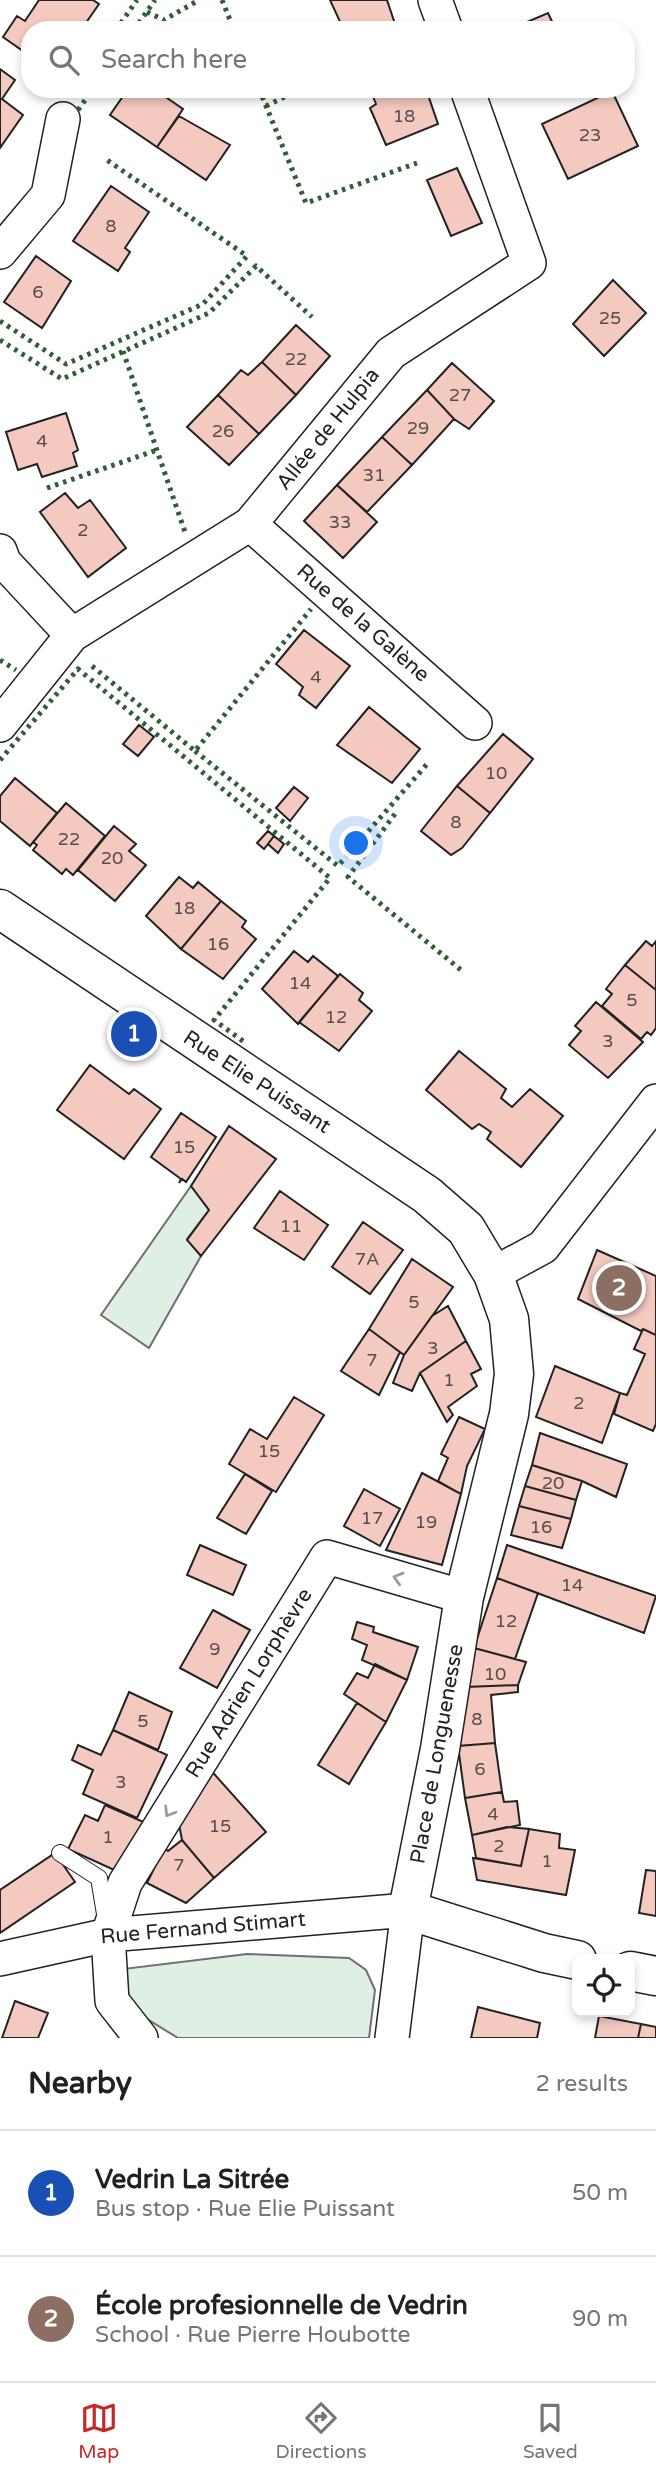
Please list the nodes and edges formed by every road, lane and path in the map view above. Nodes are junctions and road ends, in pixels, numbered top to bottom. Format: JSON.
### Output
{"nodes":[{"id":1,"x":435,"y":0,"type":"edge"},
{"id":2,"x":443,"y":21,"type":"edge"},
{"id":3,"x":470,"y":98,"type":"edge"},
{"id":4,"x":63,"y":119,"type":"dead end"},
{"id":5,"x":0,"y":252,"type":"edge"},
{"id":6,"x":250,"y":524,"type":"junction"},
{"id":7,"x":0,"y":551,"type":"edge"},
{"id":8,"x":72,"y":635,"type":"junction"},
{"id":9,"x":475,"y":723,"type":"dead end"},
{"id":10,"x":0,"y":725,"type":"edge"},
{"id":11,"x":0,"y":909,"type":"edge"},
{"id":12,"x":656,"y":1101,"type":"edge"},
{"id":13,"x":493,"y":1274,"type":"junction"},
{"id":14,"x":464,"y":1597,"type":"junction"},
{"id":15,"x":60,"y":1853,"type":"dead end"},
{"id":16,"x":408,"y":1910,"type":"junction"},
{"id":17,"x":108,"y":1935,"type":"junction"},
{"id":18,"x":0,"y":1959,"type":"edge"},
{"id":19,"x":572,"y":1959,"type":"edge"},
{"id":20,"x":635,"y":1971,"type":"edge"},
{"id":21,"x":656,"y":1976,"type":"edge"},
{"id":22,"x":141,"y":2038,"type":"edge"},
{"id":23,"x":392,"y":2038,"type":"edge"}],
"edges":[{"from":1,"to":2,"type":"street"},
{"from":3,"to":6,"type":"street","name":"Allée de Hulpia"},
{"from":4,"to":5,"type":"street"},
{"from":6,"to":8,"type":"street","name":"Allée de Hulpia"},
{"from":6,"to":9,"type":"street","name":"Rue de la Galène"},
{"from":7,"to":8,"type":"street"},
{"from":8,"to":10,"type":"street","name":"Allée de Hulpia"},
{"from":11,"to":13,"type":"street","name":"Rue Elie Puissant"},
{"from":12,"to":13,"type":"street"},
{"from":13,"to":14,"type":"street","name":"Rue Elie Puissant"},
{"from":14,"to":16,"type":"street","name":"Place de Longuenesse"},
{"from":14,"to":17,"type":"street","name":"Rue Adrien Lorphèvre","one_way":true},
{"from":15,"to":17,"type":"lane"},
{"from":16,"to":17,"type":"street","name":"Rue Fernand Stimart"},
{"from":16,"to":19,"type":"street"},
{"from":16,"to":23,"type":"street"},
{"from":17,"to":18,"type":"street","name":"Rue Fernand Stimart"},
{"from":17,"to":22,"type":"street"},
{"from":20,"to":21,"type":"street"}]}
